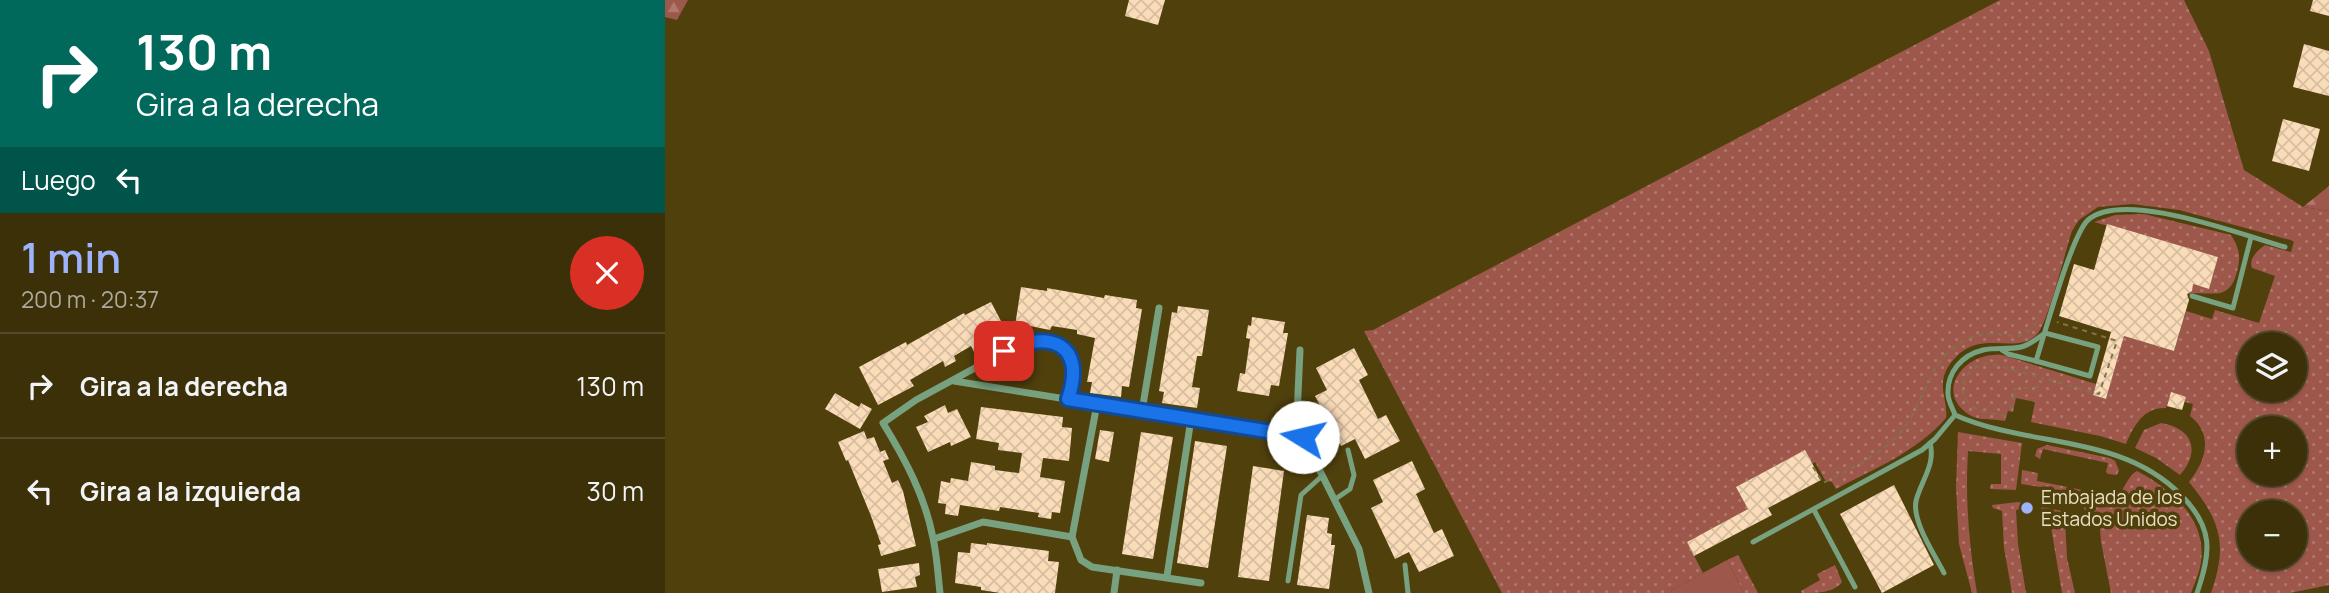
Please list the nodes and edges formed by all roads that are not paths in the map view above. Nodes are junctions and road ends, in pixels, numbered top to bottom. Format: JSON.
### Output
{"nodes":[{"id":1,"x":2251,"y":237,"type":"junction"},
{"id":2,"x":2285,"y":247,"type":"dead end"},
{"id":3,"x":2192,"y":296,"type":"dead end"},
{"id":4,"x":1159,"y":308,"type":"dead end"},
{"id":5,"x":2045,"y":333,"type":"junction"},
{"id":6,"x":1300,"y":350,"type":"dead end"},
{"id":7,"x":2002,"y":350,"type":"junction"},
{"id":8,"x":2036,"y":361,"type":"junction"},
{"id":9,"x":954,"y":380,"type":"junction"},
{"id":10,"x":1068,"y":399,"type":"junction"},
{"id":11,"x":1097,"y":404,"type":"junction"},
{"id":12,"x":1142,"y":411,"type":"junction"},
{"id":13,"x":1955,"y":415,"type":"junction"},
{"id":14,"x":1191,"y":419,"type":"junction"},
{"id":15,"x":1303,"y":437,"type":"junction"},
{"id":16,"x":1930,"y":443,"type":"junction"},
{"id":17,"x":1347,"y":450,"type":"dead end"},
{"id":18,"x":1322,"y":476,"type":"junction"},
{"id":19,"x":1334,"y":500,"type":"junction"},
{"id":20,"x":1814,"y":510,"type":"junction"},
{"id":21,"x":1072,"y":537,"type":"junction"},
{"id":22,"x":934,"y":539,"type":"junction"},
{"id":23,"x":1753,"y":542,"type":"dead end"},
{"id":24,"x":1405,"y":565,"type":"dead end"},
{"id":25,"x":1117,"y":570,"type":"junction"},
{"id":26,"x":1944,"y":573,"type":"dead end"},
{"id":27,"x":1167,"y":576,"type":"junction"},
{"id":28,"x":1288,"y":581,"type":"dead end"},
{"id":29,"x":1201,"y":583,"type":"dead end"},
{"id":30,"x":1855,"y":587,"type":"dead end"},
{"id":31,"x":940,"y":593,"type":"edge"},
{"id":32,"x":1114,"y":593,"type":"edge"},
{"id":33,"x":1369,"y":593,"type":"edge"},
{"id":34,"x":1408,"y":593,"type":"edge"},
{"id":35,"x":2197,"y":593,"type":"edge"}],
"edges":[{"from":1,"to":2,"type":"lane"},
{"from":1,"to":3,"type":"lane"},
{"from":1,"to":5,"type":"lane"},
{"from":4,"to":12,"type":"street"},
{"from":5,"to":7,"type":"lane"},
{"from":5,"to":8,"type":"lane"},
{"from":5,"to":8,"type":"lane"},
{"from":6,"to":15,"type":"street"},
{"from":7,"to":8,"type":"lane"},
{"from":7,"to":13,"type":"lane"},
{"from":9,"to":10,"type":"street"},
{"from":9,"to":10,"type":"street"},
{"from":9,"to":22,"type":"street"},
{"from":10,"to":11,"type":"street"},
{"from":11,"to":12,"type":"street"},
{"from":11,"to":21,"type":"street"},
{"from":12,"to":14,"type":"street"},
{"from":13,"to":16,"type":"lane"},
{"from":13,"to":35,"type":"lane"},
{"from":14,"to":15,"type":"street"},
{"from":14,"to":27,"type":"street"},
{"from":15,"to":18,"type":"street"},
{"from":16,"to":20,"type":"lane"},
{"from":16,"to":26,"type":"lane"},
{"from":17,"to":19,"type":"lane"},
{"from":18,"to":19,"type":"street"},
{"from":18,"to":28,"type":"lane"},
{"from":19,"to":33,"type":"street"},
{"from":20,"to":23,"type":"lane"},
{"from":20,"to":30,"type":"lane"},
{"from":21,"to":22,"type":"street"},
{"from":21,"to":25,"type":"street"},
{"from":22,"to":31,"type":"street"},
{"from":24,"to":34,"type":"lane"},
{"from":25,"to":27,"type":"street"},
{"from":25,"to":32,"type":"street"},
{"from":27,"to":29,"type":"street"}]}
